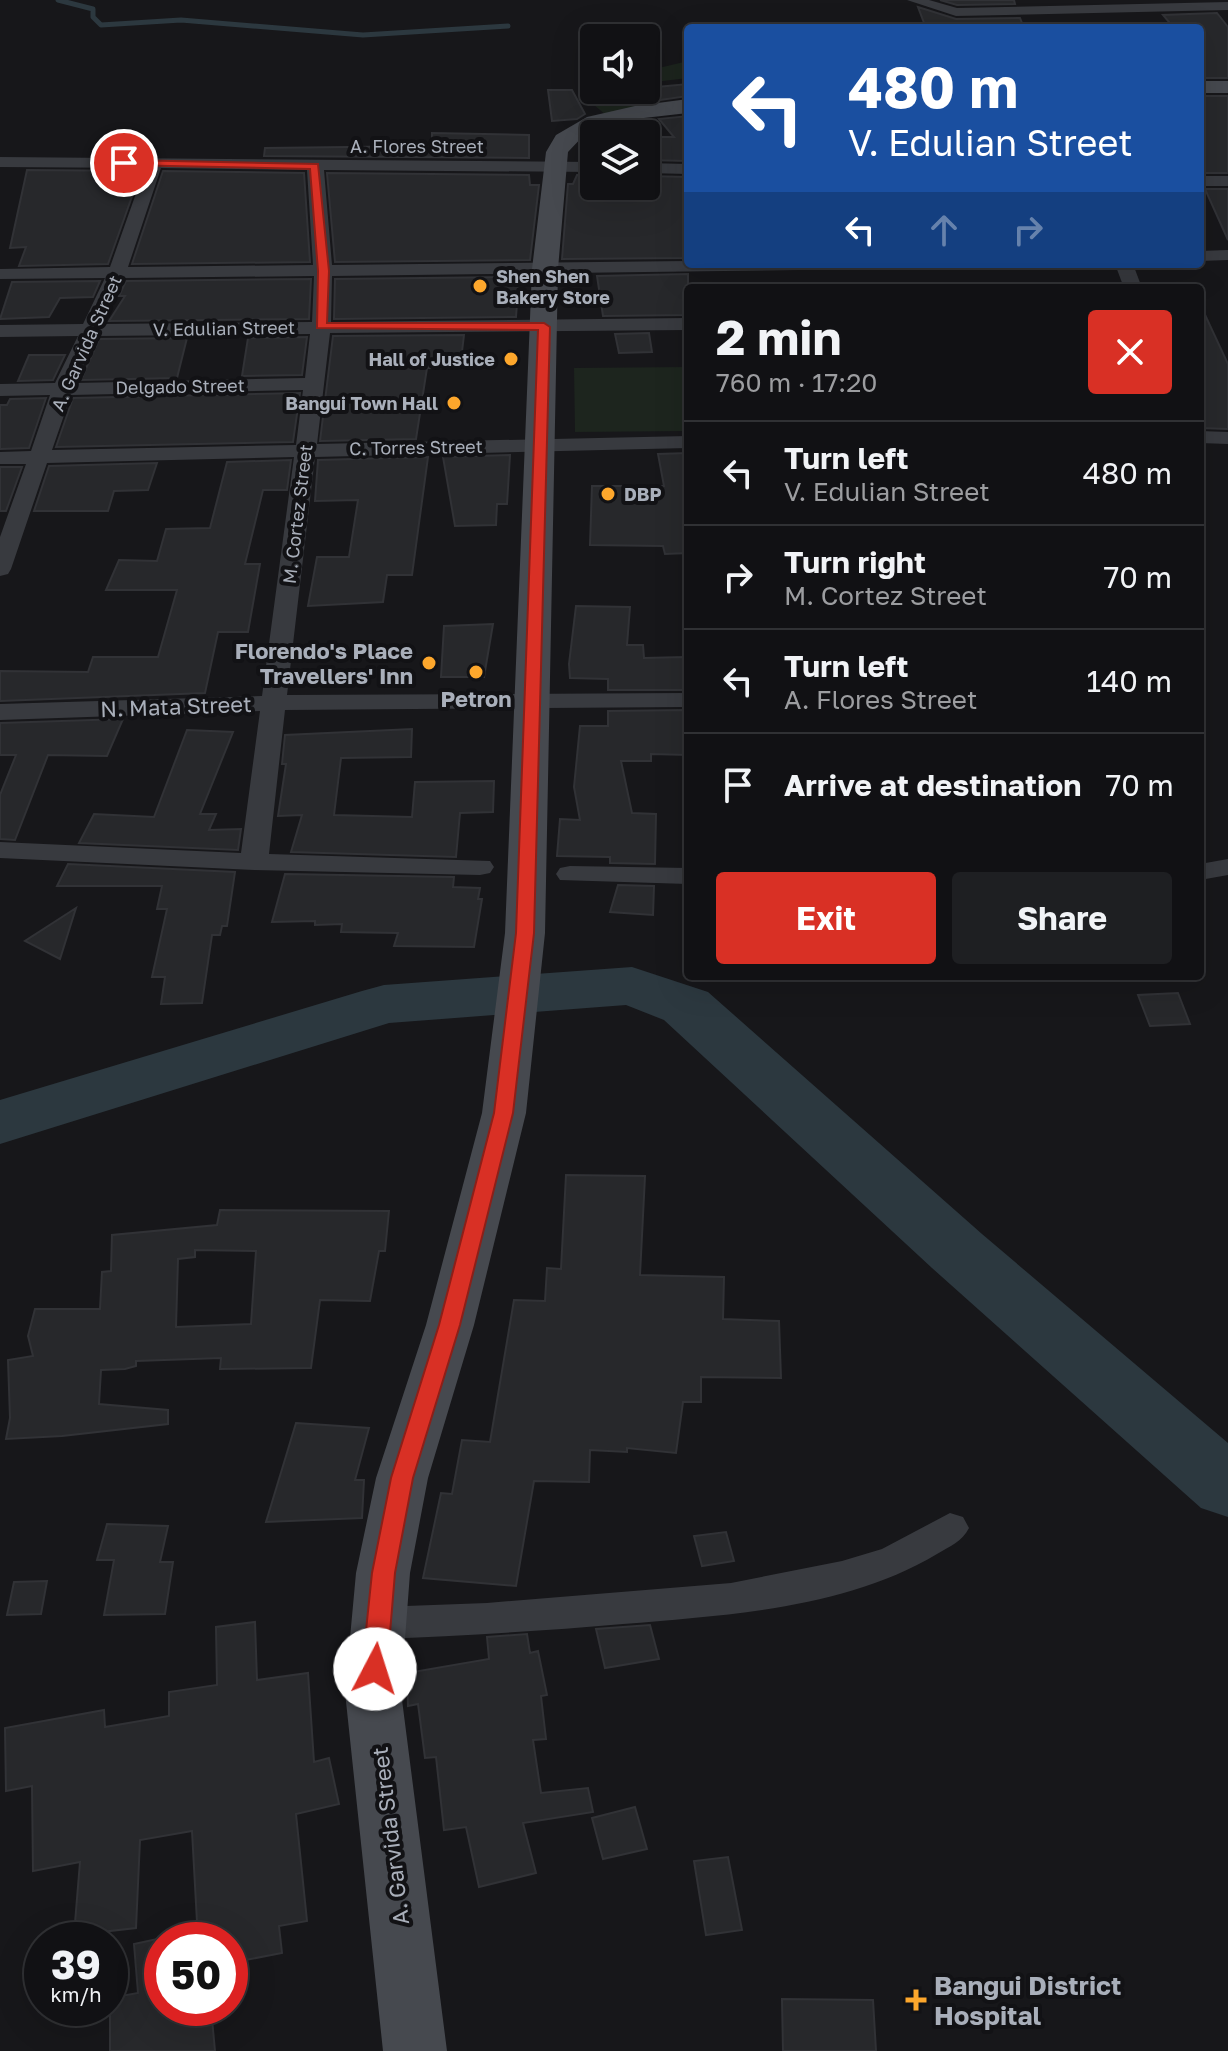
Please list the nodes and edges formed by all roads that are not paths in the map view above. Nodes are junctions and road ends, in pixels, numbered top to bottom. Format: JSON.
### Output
{"nodes":[{"id":1,"x":914,"y":0,"type":"edge"},
{"id":2,"x":1228,"y":6,"type":"edge"},
{"id":3,"x":1063,"y":9,"type":"junction"},
{"id":4,"x":956,"y":12,"type":"junction"},
{"id":5,"x":967,"y":24,"type":"edge"},
{"id":6,"x":1065,"y":24,"type":"edge"},
{"id":7,"x":1204,"y":87,"type":"edge"},
{"id":8,"x":1228,"y":87,"type":"edge"},
{"id":9,"x":684,"y":107,"type":"edge"},
{"id":10,"x":0,"y":162,"type":"edge"},
{"id":11,"x":155,"y":163,"type":"junction"},
{"id":12,"x":315,"y":166,"type":"junction"},
{"id":13,"x":555,"y":167,"type":"junction"},
{"id":14,"x":580,"y":167,"type":"edge"},
{"id":15,"x":660,"y":168,"type":"edge"},
{"id":16,"x":684,"y":169,"type":"edge"},
{"id":17,"x":1204,"y":181,"type":"edge"},
{"id":18,"x":1228,"y":181,"type":"edge"},
{"id":19,"x":1228,"y":255,"type":"edge"},
{"id":20,"x":1204,"y":256,"type":"edge"},
{"id":21,"x":684,"y":267,"type":"edge"},
{"id":22,"x":545,"y":269,"type":"junction"},
{"id":23,"x":323,"y":271,"type":"junction"},
{"id":24,"x":117,"y":273,"type":"junction"},
{"id":25,"x":0,"y":274,"type":"edge"},
{"id":26,"x":684,"y":324,"type":"edge"},
{"id":27,"x":321,"y":326,"type":"junction"},
{"id":28,"x":544,"y":327,"type":"junction"},
{"id":29,"x":90,"y":330,"type":"junction"},
{"id":30,"x":0,"y":331,"type":"edge"},
{"id":31,"x":312,"y":384,"type":"junction"},
{"id":32,"x":63,"y":388,"type":"junction"},
{"id":33,"x":0,"y":390,"type":"edge"},
{"id":34,"x":1204,"y":437,"type":"edge"},
{"id":35,"x":1228,"y":438,"type":"edge"},
{"id":36,"x":684,"y":442,"type":"edge"},
{"id":37,"x":541,"y":444,"type":"junction"},
{"id":38,"x":305,"y":449,"type":"junction"},
{"id":39,"x":40,"y":457,"type":"junction"},
{"id":40,"x":0,"y":458,"type":"edge"},
{"id":41,"x":0,"y":569,"type":"edge"},
{"id":42,"x":684,"y":700,"type":"edge"},
{"id":43,"x":530,"y":701,"type":"junction"},
{"id":44,"x":273,"y":703,"type":"junction"},
{"id":45,"x":0,"y":712,"type":"edge"},
{"id":46,"x":0,"y":850,"type":"edge"},
{"id":47,"x":254,"y":862,"type":"junction"},
{"id":48,"x":480,"y":867,"type":"dead end"},
{"id":49,"x":1228,"y":867,"type":"edge"},
{"id":50,"x":1204,"y":871,"type":"edge"},
{"id":51,"x":570,"y":874,"type":"dead end"},
{"id":52,"x":684,"y":876,"type":"edge"},
{"id":53,"x":950,"y":1528,"type":"dead end"},
{"id":54,"x":379,"y":1623,"type":"junction"},
{"id":55,"x":415,"y":2051,"type":"edge"}],
"edges":[{"from":1,"to":4,"type":"street"},
{"from":2,"to":3,"type":"street"},
{"from":3,"to":4,"type":"street"},
{"from":3,"to":6,"type":"street"},
{"from":4,"to":5,"type":"street"},
{"from":7,"to":8,"type":"main road"},
{"from":9,"to":13,"type":"main road","name":"A. Garvida Street"},
{"from":10,"to":11,"type":"street","name":"A. Flores Street"},
{"from":11,"to":12,"type":"street","name":"A. Flores Street"},
{"from":11,"to":24,"type":"street","name":"A. Garvida Street"},
{"from":12,"to":13,"type":"street","name":"A. Flores Street"},
{"from":12,"to":23,"type":"street","name":"M. Cortez Street"},
{"from":13,"to":14,"type":"street","name":"A. Flores Street"},
{"from":13,"to":22,"type":"main road","name":"A. Garvida Street"},
{"from":15,"to":16,"type":"street"},
{"from":17,"to":18,"type":"street"},
{"from":19,"to":20,"type":"street"},
{"from":21,"to":22,"type":"street"},
{"from":22,"to":23,"type":"street"},
{"from":22,"to":28,"type":"main road","name":"A. Garvida Street"},
{"from":23,"to":24,"type":"street"},
{"from":23,"to":27,"type":"street","name":"M. Cortez Street"},
{"from":24,"to":25,"type":"street"},
{"from":24,"to":29,"type":"street","name":"A. Garvida Street"},
{"from":26,"to":28,"type":"street","name":"V. Edulian Street"},
{"from":27,"to":28,"type":"street","name":"V. Edulian Street"},
{"from":27,"to":29,"type":"street","name":"V. Edulian Street"},
{"from":27,"to":31,"type":"street","name":"M. Cortez Street"},
{"from":28,"to":37,"type":"main road","name":"A. Garvida Street"},
{"from":29,"to":30,"type":"street","name":"V. Edulian Street"},
{"from":29,"to":32,"type":"street","name":"A. Garvida Street"},
{"from":31,"to":32,"type":"street","name":"Delgado Street"},
{"from":31,"to":38,"type":"street","name":"M. Cortez Street"},
{"from":32,"to":33,"type":"street","name":"Delgado Street"},
{"from":32,"to":39,"type":"street","name":"A. Garvida Street"},
{"from":34,"to":35,"type":"street"},
{"from":36,"to":37,"type":"street","name":"C. Torres Street"},
{"from":37,"to":38,"type":"street","name":"C. Torres Street"},
{"from":37,"to":43,"type":"main road","name":"A. Garvida Street"},
{"from":38,"to":39,"type":"street","name":"C. Torres Street"},
{"from":38,"to":44,"type":"street","name":"M. Cortez Street"},
{"from":39,"to":40,"type":"street","name":"C. Torres Street"},
{"from":39,"to":41,"type":"street","name":"A. Garvida Street"},
{"from":42,"to":43,"type":"street","name":"N. Mata Street"},
{"from":43,"to":44,"type":"street","name":"N. Mata Street"},
{"from":43,"to":54,"type":"main road","name":"A. Garvida Street"},
{"from":44,"to":45,"type":"street","name":"N. Mata Street"},
{"from":44,"to":47,"type":"street","name":"M. Cortez Street"},
{"from":46,"to":47,"type":"street"},
{"from":47,"to":48,"type":"street"},
{"from":49,"to":50,"type":"street"},
{"from":51,"to":52,"type":"street"},
{"from":53,"to":54,"type":"street"},
{"from":54,"to":55,"type":"main road","name":"A. Garvida Street"}]}
